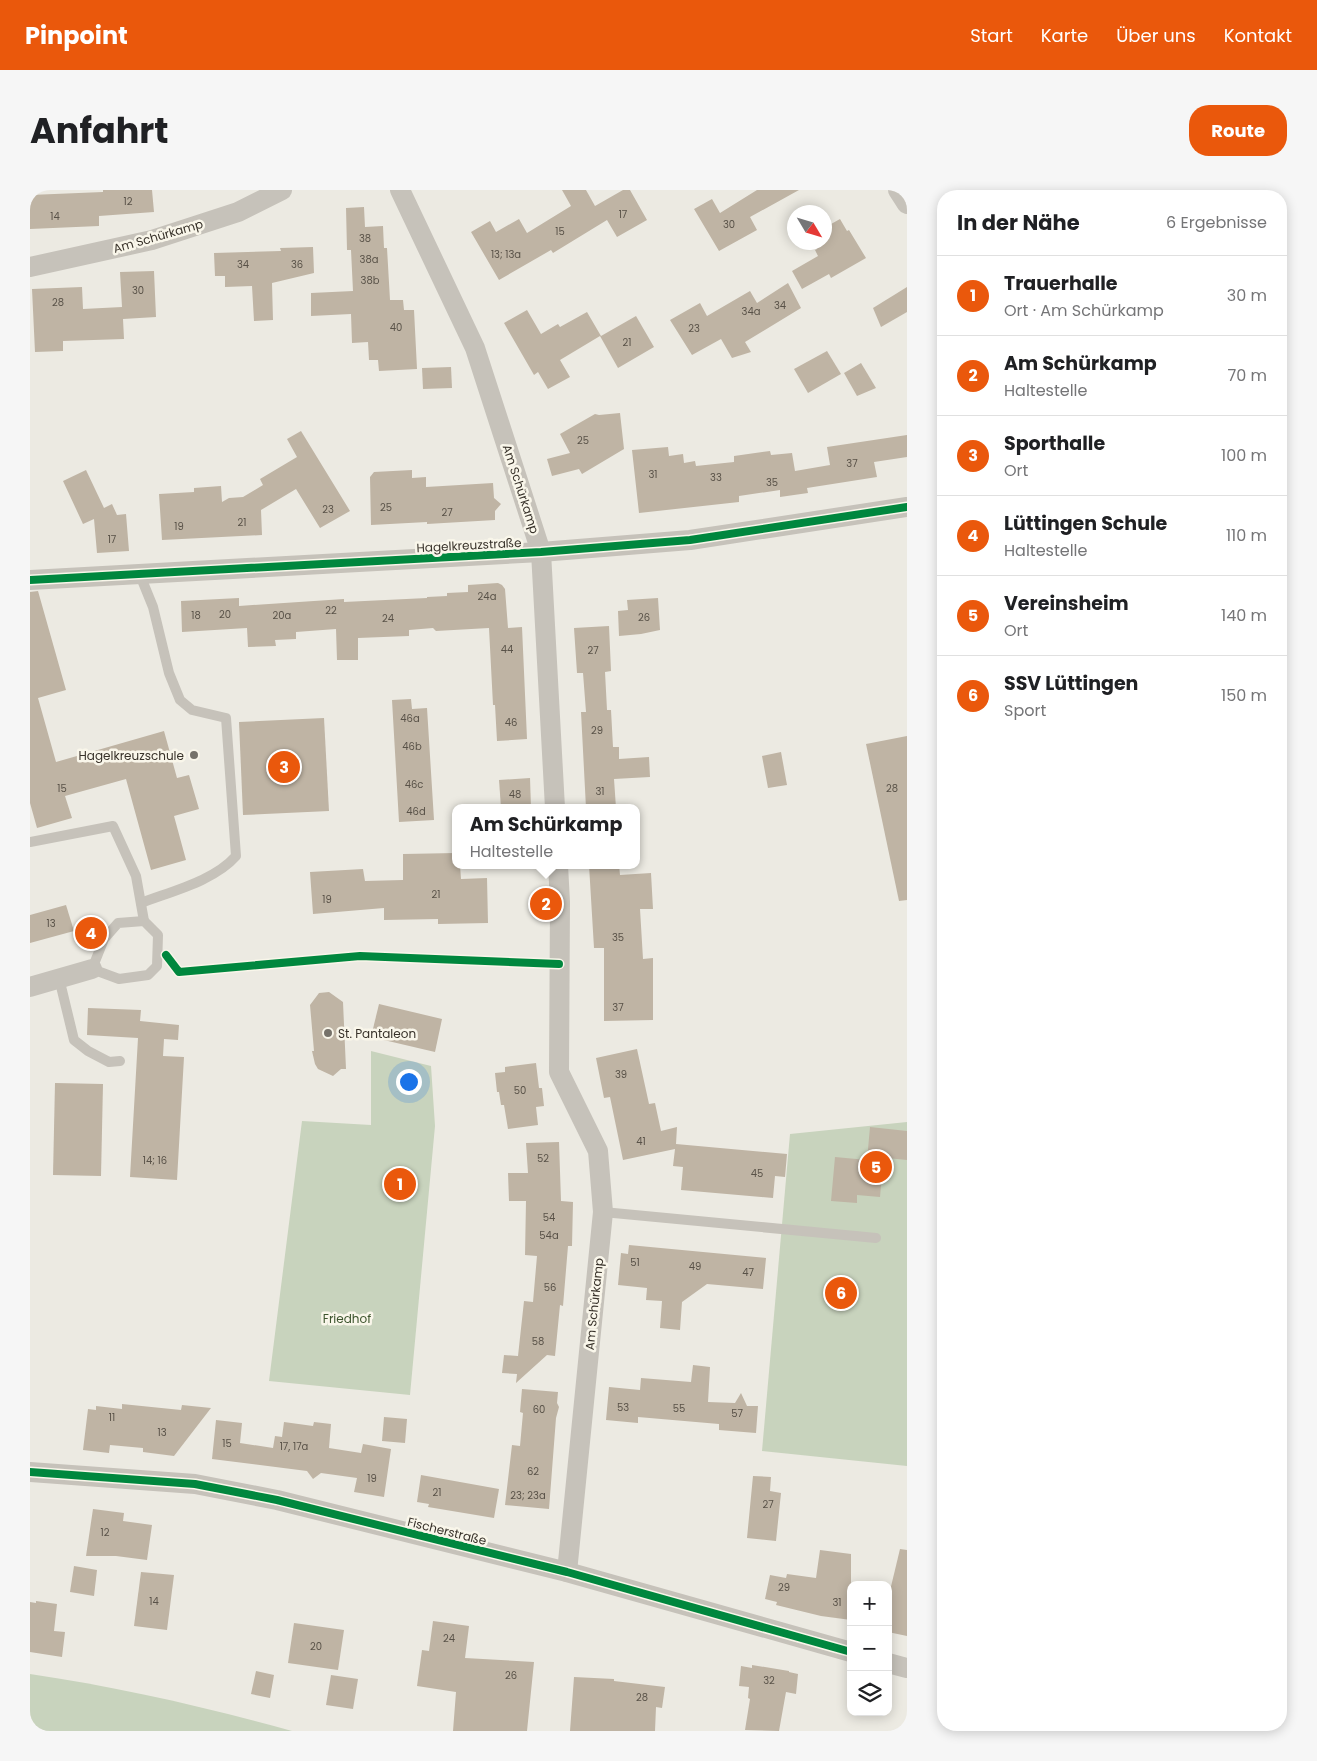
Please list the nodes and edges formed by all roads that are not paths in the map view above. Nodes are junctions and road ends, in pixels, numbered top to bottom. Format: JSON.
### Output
{"nodes":[{"id":1,"x":282,"y":190,"type":"edge"},
{"id":2,"x":400,"y":190,"type":"edge"},
{"id":3,"x":898,"y":190,"type":"edge"},
{"id":4,"x":907,"y":204,"type":"edge"},
{"id":5,"x":30,"y":267,"type":"edge"},
{"id":6,"x":907,"y":507,"type":"edge"},
{"id":7,"x":541,"y":552,"type":"junction"},
{"id":8,"x":140,"y":575,"type":"junction"},
{"id":9,"x":30,"y":580,"type":"edge"},
{"id":10,"x":555,"y":804,"type":"edge"},
{"id":11,"x":30,"y":842,"type":"edge"},
{"id":12,"x":558,"y":869,"type":"edge"},
{"id":13,"x":141,"y":903,"type":"junction"},
{"id":14,"x":144,"y":921,"type":"junction"},
{"id":15,"x":92,"y":969,"type":"junction"},
{"id":16,"x":59,"y":978,"type":"junction"},
{"id":17,"x":30,"y":987,"type":"edge"},
{"id":18,"x":120,"y":1062,"type":"dead end"},
{"id":19,"x":603,"y":1212,"type":"junction"},
{"id":20,"x":876,"y":1238,"type":"dead end"},
{"id":21,"x":30,"y":1472,"type":"edge"},
{"id":22,"x":566,"y":1572,"type":"junction"},
{"id":23,"x":847,"y":1651,"type":"edge"},
{"id":24,"x":892,"y":1664,"type":"edge"},
{"id":25,"x":907,"y":1668,"type":"edge"}],
"edges":[{"from":1,"to":5,"type":"street","name":"Am Schürkamp"},
{"from":2,"to":7,"type":"street","name":"Am Schürkamp"},
{"from":3,"to":4,"type":"street"},
{"from":6,"to":7,"type":"street","name":"Hagelkreuzstraße"},
{"from":7,"to":8,"type":"street","name":"Hagelkreuzstraße"},
{"from":7,"to":10,"type":"street","name":"Am Schürkamp"},
{"from":8,"to":9,"type":"street","name":"Hagelkreuzstraße"},
{"from":8,"to":13,"type":"lane"},
{"from":11,"to":13,"type":"lane"},
{"from":12,"to":19,"type":"street","name":"Am Schürkamp"},
{"from":13,"to":14,"type":"lane"},
{"from":14,"to":15,"type":"lane"},
{"from":14,"to":15,"type":"lane"},
{"from":15,"to":16,"type":"street"},
{"from":16,"to":17,"type":"street"},
{"from":16,"to":18,"type":"lane"},
{"from":19,"to":20,"type":"lane"},
{"from":19,"to":22,"type":"street","name":"Am Schürkamp"},
{"from":21,"to":22,"type":"street","name":"Fischerstraße"},
{"from":22,"to":23,"type":"street","name":"Fischerstraße"},
{"from":24,"to":25,"type":"street"}]}
